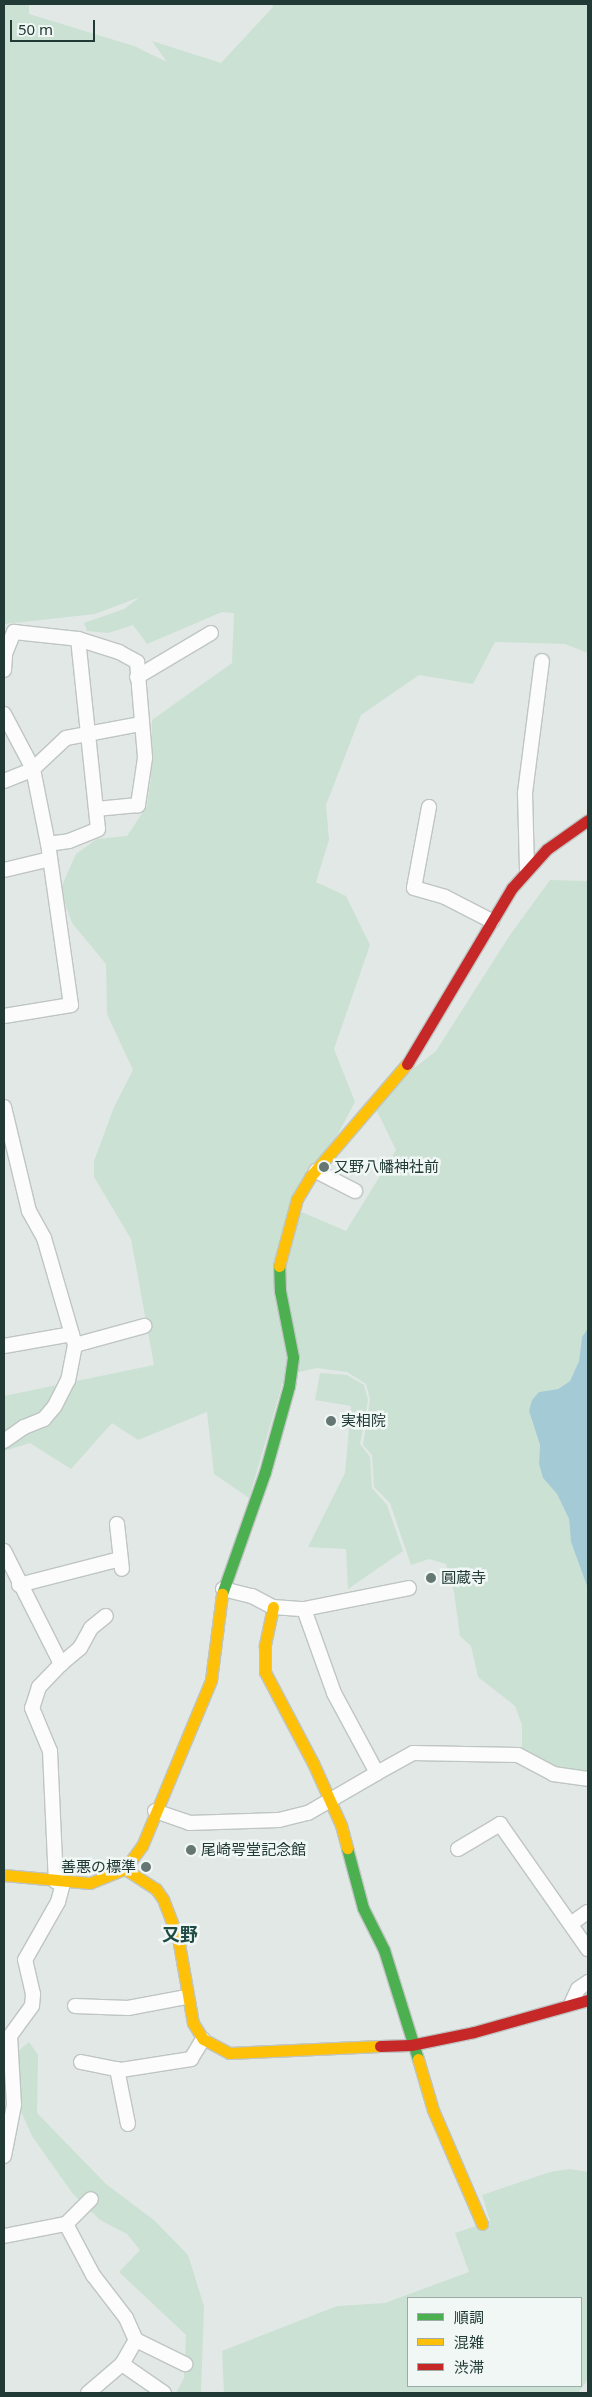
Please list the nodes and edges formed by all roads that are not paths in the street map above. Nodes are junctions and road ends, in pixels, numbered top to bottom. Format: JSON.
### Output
{"nodes":[{"id":1,"x":211,"y":633,"type":"dead end"},
{"id":2,"x":78,"y":639,"type":"junction"},
{"id":3,"x":542,"y":661,"type":"dead end"},
{"id":4,"x":4,"y":670,"type":"edge"},
{"id":5,"x":138,"y":676,"type":"junction"},
{"id":6,"x":4,"y":714,"type":"edge"},
{"id":7,"x":140,"y":724,"type":"junction"},
{"id":8,"x":88,"y":731,"type":"junction"},
{"id":9,"x":33,"y":769,"type":"junction"},
{"id":10,"x":4,"y":782,"type":"edge"},
{"id":11,"x":429,"y":807,"type":"dead end"},
{"id":12,"x":96,"y":809,"type":"junction"},
{"id":13,"x":588,"y":820,"type":"edge"},
{"id":14,"x":48,"y":844,"type":"junction"},
{"id":15,"x":50,"y":859,"type":"junction"},
{"id":16,"x":527,"y":869,"type":"junction"},
{"id":17,"x":4,"y":870,"type":"edge"},
{"id":18,"x":492,"y":921,"type":"junction"},
{"id":19,"x":4,"y":1016,"type":"edge"},
{"id":20,"x":4,"y":1107,"type":"edge"},
{"id":21,"x":316,"y":1171,"type":"junction"},
{"id":22,"x":355,"y":1190,"type":"dead end"},
{"id":23,"x":144,"y":1326,"type":"dead end"},
{"id":24,"x":73,"y":1340,"type":"junction"},
{"id":25,"x":4,"y":1346,"type":"edge"},
{"id":26,"x":4,"y":1441,"type":"edge"},
{"id":27,"x":117,"y":1524,"type":"dead end"},
{"id":28,"x":4,"y":1550,"type":"edge"},
{"id":29,"x":19,"y":1585,"type":"junction"},
{"id":30,"x":409,"y":1588,"type":"dead end"},
{"id":31,"x":223,"y":1589,"type":"junction"},
{"id":32,"x":273,"y":1606,"type":"junction"},
{"id":33,"x":304,"y":1609,"type":"junction"},
{"id":34,"x":106,"y":1616,"type":"dead end"},
{"id":35,"x":62,"y":1664,"type":"junction"},
{"id":36,"x":377,"y":1773,"type":"junction"},
{"id":37,"x":588,"y":1779,"type":"edge"},
{"id":38,"x":330,"y":1802,"type":"junction"},
{"id":39,"x":155,"y":1811,"type":"junction"},
{"id":40,"x":458,"y":1849,"type":"dead end"},
{"id":41,"x":125,"y":1869,"type":"junction"},
{"id":42,"x":4,"y":1875,"type":"edge"},
{"id":43,"x":60,"y":1882,"type":"junction"},
{"id":44,"x":588,"y":1912,"type":"edge"},
{"id":45,"x":572,"y":1923,"type":"junction"},
{"id":46,"x":588,"y":1949,"type":"edge"},
{"id":47,"x":588,"y":1982,"type":"edge"},
{"id":48,"x":187,"y":1997,"type":"junction"},
{"id":49,"x":588,"y":2000,"type":"edge"},
{"id":50,"x":572,"y":2002,"type":"junction"},
{"id":51,"x":75,"y":2006,"type":"dead end"},
{"id":52,"x":203,"y":2039,"type":"junction"},
{"id":53,"x":411,"y":2045,"type":"junction"},
{"id":54,"x":81,"y":2062,"type":"dead end"},
{"id":55,"x":117,"y":2069,"type":"junction"},
{"id":56,"x":128,"y":2124,"type":"dead end"},
{"id":57,"x":4,"y":2156,"type":"edge"},
{"id":58,"x":91,"y":2198,"type":"dead end"},
{"id":59,"x":66,"y":2224,"type":"junction"},
{"id":60,"x":482,"y":2224,"type":"dead end"},
{"id":61,"x":4,"y":2236,"type":"edge"},
{"id":62,"x":136,"y":2340,"type":"junction"},
{"id":63,"x":122,"y":2364,"type":"junction"},
{"id":64,"x":185,"y":2364,"type":"dead end"},
{"id":65,"x":91,"y":2392,"type":"edge"},
{"id":66,"x":164,"y":2393,"type":"edge"}],
"edges":[{"from":1,"to":5,"type":"street"},
{"from":2,"to":4,"type":"street"},
{"from":2,"to":5,"type":"street"},
{"from":2,"to":8,"type":"street"},
{"from":3,"to":16,"type":"street"},
{"from":5,"to":7,"type":"street"},
{"from":6,"to":9,"type":"street"},
{"from":7,"to":8,"type":"street"},
{"from":7,"to":12,"type":"street"},
{"from":8,"to":9,"type":"street"},
{"from":8,"to":12,"type":"street"},
{"from":9,"to":10,"type":"street"},
{"from":9,"to":14,"type":"street"},
{"from":11,"to":18,"type":"street"},
{"from":12,"to":14,"type":"street"},
{"from":13,"to":16,"type":"street"},
{"from":14,"to":15,"type":"street"},
{"from":15,"to":17,"type":"street"},
{"from":15,"to":19,"type":"street"},
{"from":16,"to":18,"type":"street"},
{"from":18,"to":21,"type":"street"},
{"from":20,"to":24,"type":"street"},
{"from":21,"to":22,"type":"street"},
{"from":21,"to":31,"type":"street"},
{"from":23,"to":24,"type":"street"},
{"from":24,"to":25,"type":"street"},
{"from":24,"to":26,"type":"street"},
{"from":27,"to":29,"type":"street"},
{"from":28,"to":29,"type":"street"},
{"from":29,"to":35,"type":"street"},
{"from":30,"to":33,"type":"street"},
{"from":31,"to":32,"type":"street"},
{"from":31,"to":39,"type":"street"},
{"from":32,"to":33,"type":"street"},
{"from":32,"to":38,"type":"street"},
{"from":33,"to":36,"type":"street"},
{"from":34,"to":35,"type":"street"},
{"from":35,"to":43,"type":"street"},
{"from":36,"to":37,"type":"street"},
{"from":36,"to":38,"type":"street"},
{"from":38,"to":39,"type":"street"},
{"from":38,"to":53,"type":"street"},
{"from":39,"to":41,"type":"street"},
{"from":40,"to":45,"type":"street"},
{"from":41,"to":43,"type":"street"},
{"from":41,"to":48,"type":"street"},
{"from":42,"to":43,"type":"street"},
{"from":43,"to":57,"type":"street"},
{"from":44,"to":45,"type":"street"},
{"from":45,"to":46,"type":"street"},
{"from":47,"to":50,"type":"street"},
{"from":48,"to":51,"type":"street"},
{"from":48,"to":52,"type":"street"},
{"from":49,"to":50,"type":"street"},
{"from":50,"to":53,"type":"street"},
{"from":52,"to":53,"type":"street"},
{"from":52,"to":55,"type":"street"},
{"from":53,"to":60,"type":"street"},
{"from":54,"to":55,"type":"street"},
{"from":55,"to":56,"type":"street"},
{"from":58,"to":59,"type":"street"},
{"from":59,"to":61,"type":"street"},
{"from":59,"to":62,"type":"street"},
{"from":62,"to":63,"type":"street"},
{"from":62,"to":64,"type":"street"},
{"from":63,"to":65,"type":"street"},
{"from":63,"to":66,"type":"street"}]}
